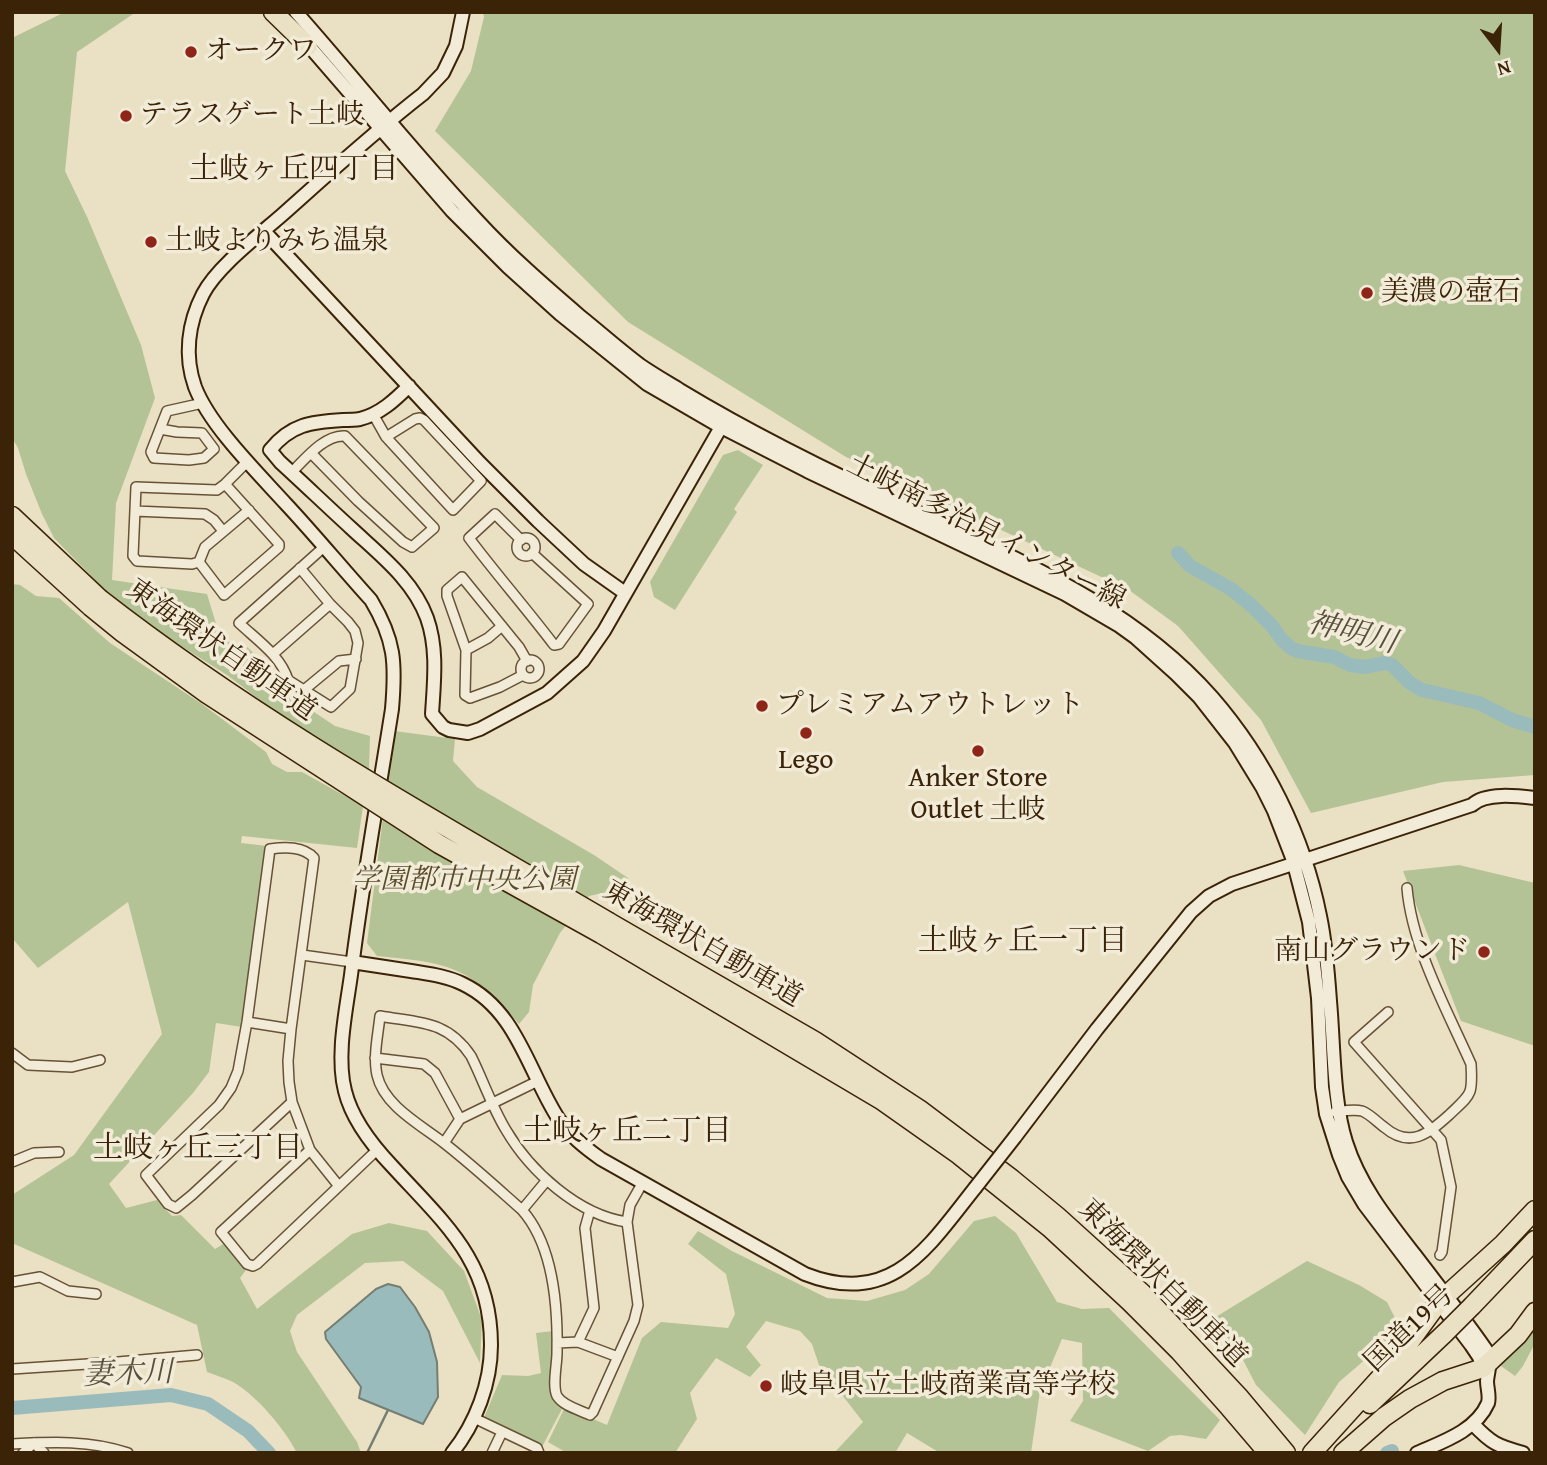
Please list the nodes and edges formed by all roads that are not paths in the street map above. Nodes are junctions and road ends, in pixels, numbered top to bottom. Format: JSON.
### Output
{"nodes":[{"id":1,"x":273,"y":12,"type":"edge"},
{"id":2,"x":280,"y":12,"type":"edge"},
{"id":3,"x":296,"y":12,"type":"edge"},
{"id":4,"x":463,"y":12,"type":"edge"},
{"id":5,"x":309,"y":46,"type":"junction"},
{"id":6,"x":386,"y":125,"type":"junction"},
{"id":7,"x":264,"y":231,"type":"junction"},
{"id":8,"x":409,"y":386,"type":"junction"},
{"id":9,"x":203,"y":403,"type":"junction"},
{"id":10,"x":373,"y":414,"type":"junction"},
{"id":11,"x":724,"y":422,"type":"junction"},
{"id":12,"x":160,"y":429,"type":"junction"},
{"id":13,"x":386,"y":437,"type":"junction"},
{"id":14,"x":311,"y":453,"type":"junction"},
{"id":15,"x":248,"y":461,"type":"junction"},
{"id":16,"x":291,"y":473,"type":"junction"},
{"id":17,"x":225,"y":484,"type":"junction"},
{"id":18,"x":249,"y":510,"type":"junction"},
{"id":19,"x":135,"y":511,"type":"junction"},
{"id":20,"x":12,"y":516,"type":"edge"},
{"id":21,"x":545,"y":528,"type":"junction"},
{"id":22,"x":223,"y":531,"type":"junction"},
{"id":23,"x":12,"y":537,"type":"edge"},
{"id":24,"x":521,"y":540,"type":"junction"},
{"id":25,"x":532,"y":541,"type":"junction"},
{"id":26,"x":324,"y":547,"type":"junction"},
{"id":27,"x":532,"y":553,"type":"junction"},
{"id":28,"x":199,"y":562,"type":"junction"},
{"id":29,"x":300,"y":568,"type":"junction"},
{"id":30,"x":625,"y":593,"type":"junction"},
{"id":31,"x":95,"y":602,"type":"junction"},
{"id":32,"x":330,"y":604,"type":"junction"},
{"id":33,"x":502,"y":626,"type":"junction"},
{"id":34,"x":466,"y":649,"type":"junction"},
{"id":35,"x":273,"y":654,"type":"junction"},
{"id":36,"x":356,"y":659,"type":"junction"},
{"id":37,"x":527,"y":661,"type":"junction"},
{"id":38,"x":523,"y":675,"type":"junction"},
{"id":39,"x":536,"y":677,"type":"junction"},
{"id":40,"x":304,"y":690,"type":"junction"},
{"id":41,"x":547,"y":693,"type":"junction"},
{"id":42,"x":1535,"y":798,"type":"edge"},
{"id":43,"x":1535,"y":804,"type":"edge"},
{"id":44,"x":1472,"y":805,"type":"junction"},
{"id":45,"x":1299,"y":863,"type":"junction"},
{"id":46,"x":1407,"y":888,"type":"dead end"},
{"id":47,"x":605,"y":928,"type":"junction"},
{"id":48,"x":302,"y":955,"type":"junction"},
{"id":49,"x":352,"y":962,"type":"junction"},
{"id":50,"x":1388,"y":1012,"type":"dead end"},
{"id":51,"x":247,"y":1022,"type":"junction"},
{"id":52,"x":291,"y":1029,"type":"junction"},
{"id":53,"x":12,"y":1053,"type":"edge"},
{"id":54,"x":375,"y":1058,"type":"junction"},
{"id":55,"x":100,"y":1060,"type":"dead end"},
{"id":56,"x":538,"y":1082,"type":"junction"},
{"id":57,"x":292,"y":1102,"type":"junction"},
{"id":58,"x":493,"y":1103,"type":"junction"},
{"id":59,"x":1332,"y":1113,"type":"junction"},
{"id":60,"x":460,"y":1119,"type":"junction"},
{"id":61,"x":1433,"y":1129,"type":"junction"},
{"id":62,"x":444,"y":1143,"type":"junction"},
{"id":63,"x":310,"y":1150,"type":"junction"},
{"id":64,"x":377,"y":1150,"type":"junction"},
{"id":65,"x":59,"y":1152,"type":"dead end"},
{"id":66,"x":12,"y":1163,"type":"edge"},
{"id":67,"x":547,"y":1180,"type":"junction"},
{"id":68,"x":643,"y":1182,"type":"junction"},
{"id":69,"x":338,"y":1185,"type":"junction"},
{"id":70,"x":522,"y":1210,"type":"junction"},
{"id":71,"x":590,"y":1210,"type":"junction"},
{"id":72,"x":1535,"y":1210,"type":"edge"},
{"id":73,"x":627,"y":1222,"type":"junction"},
{"id":74,"x":1535,"y":1240,"type":"edge"},
{"id":75,"x":1535,"y":1254,"type":"edge"},
{"id":76,"x":1440,"y":1255,"type":"dead end"},
{"id":77,"x":12,"y":1282,"type":"edge"},
{"id":78,"x":96,"y":1294,"type":"dead end"},
{"id":79,"x":1443,"y":1298,"type":"junction"},
{"id":80,"x":1535,"y":1302,"type":"edge"},
{"id":81,"x":1475,"y":1309,"type":"junction"},
{"id":82,"x":1535,"y":1312,"type":"edge"},
{"id":83,"x":1448,"y":1336,"type":"junction"},
{"id":84,"x":578,"y":1342,"type":"junction"},
{"id":85,"x":557,"y":1343,"type":"junction"},
{"id":86,"x":197,"y":1355,"type":"dead end"},
{"id":87,"x":618,"y":1357,"type":"junction"},
{"id":88,"x":1488,"y":1365,"type":"junction"},
{"id":89,"x":12,"y":1368,"type":"edge"},
{"id":90,"x":474,"y":1418,"type":"junction"},
{"id":91,"x":1473,"y":1424,"type":"junction"},
{"id":92,"x":502,"y":1432,"type":"junction"},
{"id":93,"x":34,"y":1443,"type":"junction"},
{"id":94,"x":12,"y":1444,"type":"edge"},
{"id":95,"x":23,"y":1453,"type":"edge"},
{"id":96,"x":44,"y":1453,"type":"edge"},
{"id":97,"x":128,"y":1453,"type":"edge"},
{"id":98,"x":452,"y":1453,"type":"edge"},
{"id":99,"x":492,"y":1453,"type":"edge"},
{"id":100,"x":539,"y":1453,"type":"edge"},
{"id":101,"x":1268,"y":1453,"type":"edge"},
{"id":102,"x":1286,"y":1453,"type":"edge"},
{"id":103,"x":1312,"y":1453,"type":"edge"},
{"id":104,"x":1320,"y":1453,"type":"edge"},
{"id":105,"x":1334,"y":1453,"type":"edge"},
{"id":106,"x":1343,"y":1453,"type":"edge"},
{"id":107,"x":1417,"y":1453,"type":"edge"},
{"id":108,"x":1523,"y":1453,"type":"edge"}],
"edges":[{"from":1,"to":5,"type":"highway"},
{"from":2,"to":5,"type":"street","name":"土岐南多治見インター線"},
{"from":3,"to":6,"type":"street","name":"土岐南多治見インター線"},
{"from":4,"to":6,"type":"street"},
{"from":5,"to":6,"type":"street","name":"土岐南多治見インター線"},
{"from":6,"to":7,"type":"street"},
{"from":6,"to":11,"type":"street","name":"土岐南多治見インター線"},
{"from":7,"to":8,"type":"street"},
{"from":7,"to":9,"type":"street"},
{"from":8,"to":10,"type":"street"},
{"from":8,"to":21,"type":"street"},
{"from":9,"to":12,"type":"street"},
{"from":9,"to":15,"type":"street"},
{"from":10,"to":13,"type":"street"},
{"from":10,"to":16,"type":"street"},
{"from":11,"to":30,"type":"street"},
{"from":11,"to":45,"type":"street","name":"土岐南多治見インター線"},
{"from":12,"to":12,"type":"street"},
{"from":13,"to":13,"type":"street"},
{"from":14,"to":14,"type":"street"},
{"from":14,"to":16,"type":"street"},
{"from":15,"to":17,"type":"street"},
{"from":15,"to":26,"type":"street"},
{"from":16,"to":41,"type":"street"},
{"from":17,"to":18,"type":"street"},
{"from":17,"to":19,"type":"street"},
{"from":18,"to":22,"type":"street"},
{"from":18,"to":28,"type":"street"},
{"from":19,"to":22,"type":"street"},
{"from":19,"to":28,"type":"street"},
{"from":20,"to":31,"type":"highway","name":"東海環状自動車道"},
{"from":21,"to":25,"type":"street"},
{"from":21,"to":30,"type":"street"},
{"from":22,"to":28,"type":"street"},
{"from":23,"to":31,"type":"highway","name":"東海環状自動車道"},
{"from":24,"to":25,"type":"street"},
{"from":24,"to":27,"type":"street"},
{"from":24,"to":27,"type":"street"},
{"from":25,"to":27,"type":"street"},
{"from":26,"to":29,"type":"street"},
{"from":26,"to":49,"type":"street"},
{"from":29,"to":32,"type":"street"},
{"from":29,"to":35,"type":"street"},
{"from":30,"to":41,"type":"street"},
{"from":31,"to":47,"type":"highway","name":"東海環状自動車道","bridge":true},
{"from":32,"to":35,"type":"street"},
{"from":32,"to":36,"type":"street"},
{"from":33,"to":34,"type":"street"},
{"from":33,"to":34,"type":"street"},
{"from":33,"to":37,"type":"street"},
{"from":34,"to":38,"type":"street"},
{"from":35,"to":40,"type":"street"},
{"from":36,"to":40,"type":"street"},
{"from":36,"to":40,"type":"street"},
{"from":37,"to":38,"type":"street"},
{"from":37,"to":39,"type":"street"},
{"from":38,"to":39,"type":"street"},
{"from":39,"to":41,"type":"street"},
{"from":42,"to":44,"type":"street"},
{"from":43,"to":44,"type":"street"},
{"from":44,"to":45,"type":"street"},
{"from":45,"to":59,"type":"street","name":"土岐南多治見インター線"},
{"from":45,"to":68,"type":"street","bridge":true},
{"from":46,"to":61,"type":"street"},
{"from":47,"to":101,"type":"highway","name":"東海環状自動車道"},
{"from":47,"to":102,"type":"highway","name":"東海環状自動車道"},
{"from":48,"to":49,"type":"street"},
{"from":48,"to":51,"type":"street"},
{"from":48,"to":52,"type":"street"},
{"from":49,"to":56,"type":"street"},
{"from":49,"to":64,"type":"street"},
{"from":50,"to":61,"type":"street"},
{"from":51,"to":52,"type":"street"},
{"from":51,"to":57,"type":"street"},
{"from":52,"to":57,"type":"street"},
{"from":53,"to":55,"type":"street"},
{"from":54,"to":58,"type":"street"},
{"from":54,"to":60,"type":"street"},
{"from":54,"to":62,"type":"street"},
{"from":56,"to":58,"type":"street"},
{"from":56,"to":68,"type":"street"},
{"from":57,"to":63,"type":"street"},
{"from":58,"to":60,"type":"street"},
{"from":58,"to":67,"type":"street"},
{"from":59,"to":61,"type":"street"},
{"from":59,"to":79,"type":"street","name":"土岐南多治見インター線"},
{"from":60,"to":62,"type":"street"},
{"from":61,"to":76,"type":"street"},
{"from":62,"to":70,"type":"street"},
{"from":63,"to":69,"type":"street"},
{"from":63,"to":69,"type":"street"},
{"from":64,"to":69,"type":"street"},
{"from":64,"to":90,"type":"street"},
{"from":65,"to":66,"type":"street"},
{"from":67,"to":70,"type":"street"},
{"from":67,"to":71,"type":"street"},
{"from":68,"to":73,"type":"street"},
{"from":70,"to":85,"type":"street"},
{"from":71,"to":73,"type":"street"},
{"from":71,"to":84,"type":"street"},
{"from":72,"to":79,"type":"highway"},
{"from":73,"to":87,"type":"street"},
{"from":74,"to":81,"type":"highway","name":"国道19号"},
{"from":75,"to":81,"type":"highway","name":"国道19号"},
{"from":77,"to":78,"type":"street"},
{"from":79,"to":88,"type":"street","name":"土岐南多治見インター線"},
{"from":79,"to":103,"type":"highway"},
{"from":80,"to":88,"type":"street"},
{"from":81,"to":83,"type":"highway","name":"国道19号"},
{"from":82,"to":88,"type":"highway"},
{"from":83,"to":104,"type":"highway","name":"国道19号"},
{"from":83,"to":105,"type":"highway","name":"国道19号"},
{"from":84,"to":85,"type":"street"},
{"from":84,"to":87,"type":"street"},
{"from":85,"to":87,"type":"street"},
{"from":86,"to":89,"type":"street"},
{"from":88,"to":91,"type":"street"},
{"from":88,"to":106,"type":"highway"},
{"from":90,"to":92,"type":"street"},
{"from":90,"to":98,"type":"street"},
{"from":91,"to":107,"type":"street"},
{"from":91,"to":108,"type":"street"},
{"from":92,"to":99,"type":"street"},
{"from":92,"to":100,"type":"street"},
{"from":93,"to":94,"type":"street"},
{"from":93,"to":95,"type":"street"},
{"from":93,"to":96,"type":"street"},
{"from":93,"to":97,"type":"street"}]}
